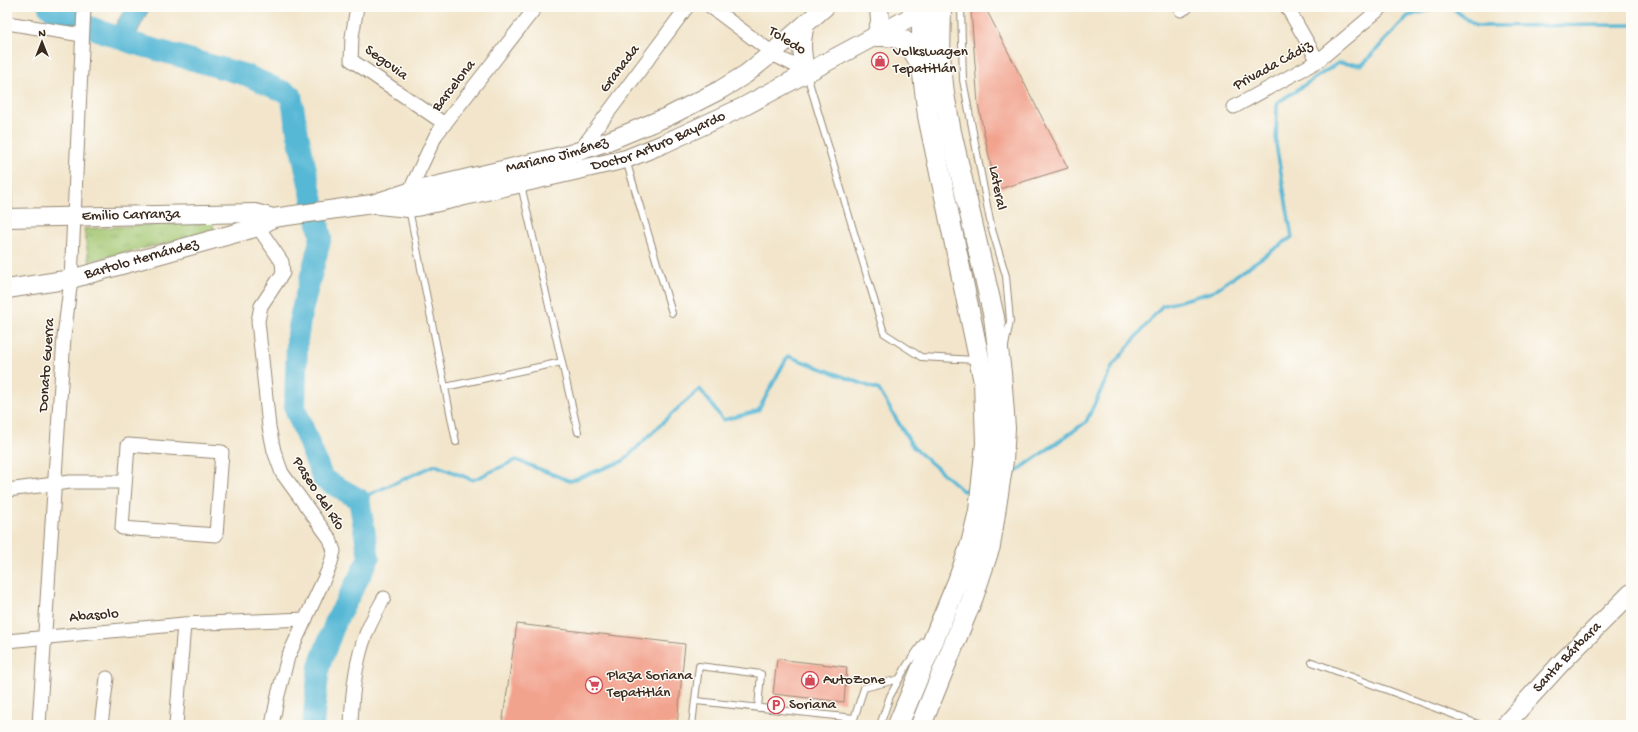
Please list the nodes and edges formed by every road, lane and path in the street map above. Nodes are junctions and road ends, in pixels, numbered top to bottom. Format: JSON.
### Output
{"nodes":[{"id":1,"x":84,"y":7,"type":"edge"},
{"id":2,"x":357,"y":7,"type":"edge"},
{"id":3,"x":536,"y":7,"type":"edge"},
{"id":4,"x":687,"y":7,"type":"edge"},
{"id":5,"x":711,"y":7,"type":"edge"},
{"id":6,"x":825,"y":7,"type":"edge"},
{"id":7,"x":878,"y":7,"type":"edge"},
{"id":8,"x":941,"y":7,"type":"edge"},
{"id":9,"x":962,"y":7,"type":"edge"},
{"id":10,"x":1287,"y":7,"type":"edge"},
{"id":11,"x":1382,"y":7,"type":"edge"},
{"id":12,"x":927,"y":8,"type":"edge"},
{"id":13,"x":7,"y":22,"type":"edge"},
{"id":14,"x":805,"y":25,"type":"junction"},
{"id":15,"x":82,"y":32,"type":"junction"},
{"id":16,"x":876,"y":36,"type":"junction"},
{"id":17,"x":772,"y":53,"type":"junction"},
{"id":18,"x":1318,"y":61,"type":"junction"},
{"id":19,"x":922,"y":66,"type":"junction"},
{"id":20,"x":806,"y":73,"type":"junction"},
{"id":21,"x":1234,"y":107,"type":"dead end"},
{"id":22,"x":445,"y":124,"type":"junction"},
{"id":23,"x":7,"y":146,"type":"edge"},
{"id":24,"x":579,"y":151,"type":"junction"},
{"id":25,"x":626,"y":159,"type":"junction"},
{"id":26,"x":570,"y":172,"type":"junction"},
{"id":27,"x":521,"y":184,"type":"junction"},
{"id":28,"x":409,"y":200,"type":"junction"},
{"id":29,"x":75,"y":215,"type":"junction"},
{"id":30,"x":8,"y":218,"type":"edge"},
{"id":31,"x":267,"y":219,"type":"junction"},
{"id":32,"x":71,"y":278,"type":"junction"},
{"id":33,"x":7,"y":289,"type":"edge"},
{"id":34,"x":672,"y":313,"type":"dead end"},
{"id":35,"x":979,"y":360,"type":"junction"},
{"id":36,"x":562,"y":362,"type":"junction"},
{"id":37,"x":1001,"y":373,"type":"junction"},
{"id":38,"x":445,"y":387,"type":"junction"},
{"id":39,"x":578,"y":432,"type":"dead end"},
{"id":40,"x":456,"y":442,"type":"dead end"},
{"id":41,"x":994,"y":461,"type":"junction"},
{"id":42,"x":125,"y":486,"type":"junction"},
{"id":43,"x":55,"y":487,"type":"junction"},
{"id":44,"x":7,"y":490,"type":"edge"},
{"id":45,"x":988,"y":510,"type":"junction"},
{"id":46,"x":1631,"y":593,"type":"edge"},
{"id":47,"x":384,"y":598,"type":"dead end"},
{"id":48,"x":947,"y":608,"type":"junction"},
{"id":49,"x":306,"y":619,"type":"junction"},
{"id":50,"x":184,"y":624,"type":"junction"},
{"id":51,"x":44,"y":636,"type":"junction"},
{"id":52,"x":7,"y":640,"type":"edge"},
{"id":53,"x":1312,"y":662,"type":"dead end"},
{"id":54,"x":107,"y":678,"type":"dead end"},
{"id":55,"x":899,"y":679,"type":"junction"},
{"id":56,"x":696,"y":701,"type":"junction"},
{"id":57,"x":758,"y":708,"type":"junction"},
{"id":58,"x":854,"y":718,"type":"junction"},
{"id":59,"x":39,"y":725,"type":"edge"},
{"id":60,"x":101,"y":725,"type":"edge"},
{"id":61,"x":176,"y":725,"type":"edge"},
{"id":62,"x":272,"y":725,"type":"edge"},
{"id":63,"x":351,"y":725,"type":"edge"},
{"id":64,"x":692,"y":725,"type":"edge"},
{"id":65,"x":852,"y":725,"type":"edge"},
{"id":66,"x":880,"y":725,"type":"edge"},
{"id":67,"x":898,"y":725,"type":"edge"},
{"id":68,"x":921,"y":725,"type":"edge"},
{"id":69,"x":1481,"y":725,"type":"edge"},
{"id":70,"x":1505,"y":725,"type":"edge"}],
"edges":[{"from":1,"to":15,"type":"street","name":"Donato Guerra"},
{"from":2,"to":22,"type":"street","name":"Segovia"},
{"from":3,"to":22,"type":"street","name":"Barcelona"},
{"from":4,"to":24,"type":"street","name":"Granada"},
{"from":5,"to":17,"type":"street","name":"Toledo"},
{"from":6,"to":14,"type":"street","name":"Mariano Jiménez"},
{"from":7,"to":16,"type":"street"},
{"from":8,"to":37,"type":"main road"},
{"from":9,"to":37,"type":"lane","name":"Lateral"},
{"from":10,"to":18,"type":"street"},
{"from":11,"to":18,"type":"street","name":"Privada Cádiz"},
{"from":12,"to":16,"type":"street","name":"Doctor Arturo Bayardo"},
{"from":12,"to":19,"type":"main road"},
{"from":13,"to":15,"type":"street"},
{"from":14,"to":17,"type":"street","name":"Mariano Jiménez"},
{"from":14,"to":20,"type":"street"},
{"from":15,"to":29,"type":"street","name":"Donato Guerra"},
{"from":16,"to":19,"type":"main road"},
{"from":16,"to":20,"type":"street","name":"Doctor Arturo Bayardo"},
{"from":17,"to":20,"type":"street","name":"Toledo"},
{"from":17,"to":24,"type":"street","name":"Mariano Jiménez"},
{"from":18,"to":21,"type":"street","name":"Privada Cádiz"},
{"from":19,"to":35,"type":"main road"},
{"from":20,"to":25,"type":"street","name":"Doctor Arturo Bayardo"},
{"from":20,"to":35,"type":"lane"},
{"from":22,"to":28,"type":"street","name":"Barcelona"},
{"from":23,"to":30,"type":"lane"},
{"from":24,"to":26,"type":"street","name":"Granada"},
{"from":24,"to":28,"type":"street","name":"Mariano Jiménez"},
{"from":25,"to":26,"type":"street","name":"Doctor Arturo Bayardo"},
{"from":25,"to":34,"type":"lane"},
{"from":26,"to":27,"type":"street","name":"Doctor Arturo Bayardo"},
{"from":27,"to":28,"type":"street","name":"Doctor Arturo Bayardo"},
{"from":27,"to":36,"type":"lane"},
{"from":28,"to":31,"type":"street","name":"Doctor Arturo Bayardo"},
{"from":28,"to":38,"type":"lane"},
{"from":29,"to":30,"type":"street","name":"Emilio Carranza"},
{"from":29,"to":31,"type":"street","name":"Emilio Carranza"},
{"from":29,"to":32,"type":"street","name":"Donato Guerra"},
{"from":31,"to":32,"type":"street","name":"Bartolo Hernández"},
{"from":31,"to":49,"type":"street","name":"Paseo del Río"},
{"from":32,"to":33,"type":"street","name":"Bartolo Hernández"},
{"from":32,"to":43,"type":"street","name":"Donato Guerra"},
{"from":35,"to":41,"type":"main road"},
{"from":36,"to":38,"type":"lane"},
{"from":36,"to":39,"type":"lane"},
{"from":37,"to":41,"type":"main road"},
{"from":38,"to":40,"type":"lane"},
{"from":41,"to":45,"type":"main road"},
{"from":42,"to":42,"type":"street"},
{"from":42,"to":43,"type":"street"},
{"from":43,"to":44,"type":"street"},
{"from":43,"to":51,"type":"street","name":"Donato Guerra"},
{"from":45,"to":48,"type":"main road"},
{"from":45,"to":68,"type":"main road"},
{"from":46,"to":70,"type":"street","name":"Santa Bárbara"},
{"from":47,"to":63,"type":"street"},
{"from":48,"to":55,"type":"lane"},
{"from":48,"to":67,"type":"main road"},
{"from":49,"to":50,"type":"street","name":"Abasolo"},
{"from":49,"to":62,"type":"street","name":"Paseo del Río"},
{"from":50,"to":51,"type":"street","name":"Abasolo"},
{"from":50,"to":61,"type":"street"},
{"from":51,"to":52,"type":"street","name":"Abasolo"},
{"from":51,"to":59,"type":"street","name":"Donato Guerra"},
{"from":53,"to":69,"type":"lane"},
{"from":54,"to":60,"type":"street"},
{"from":55,"to":58,"type":"lane"},
{"from":55,"to":66,"type":"lane"},
{"from":56,"to":57,"type":"lane"},
{"from":56,"to":57,"type":"lane"},
{"from":56,"to":64,"type":"lane"},
{"from":57,"to":58,"type":"lane"},
{"from":58,"to":65,"type":"lane"}]}
